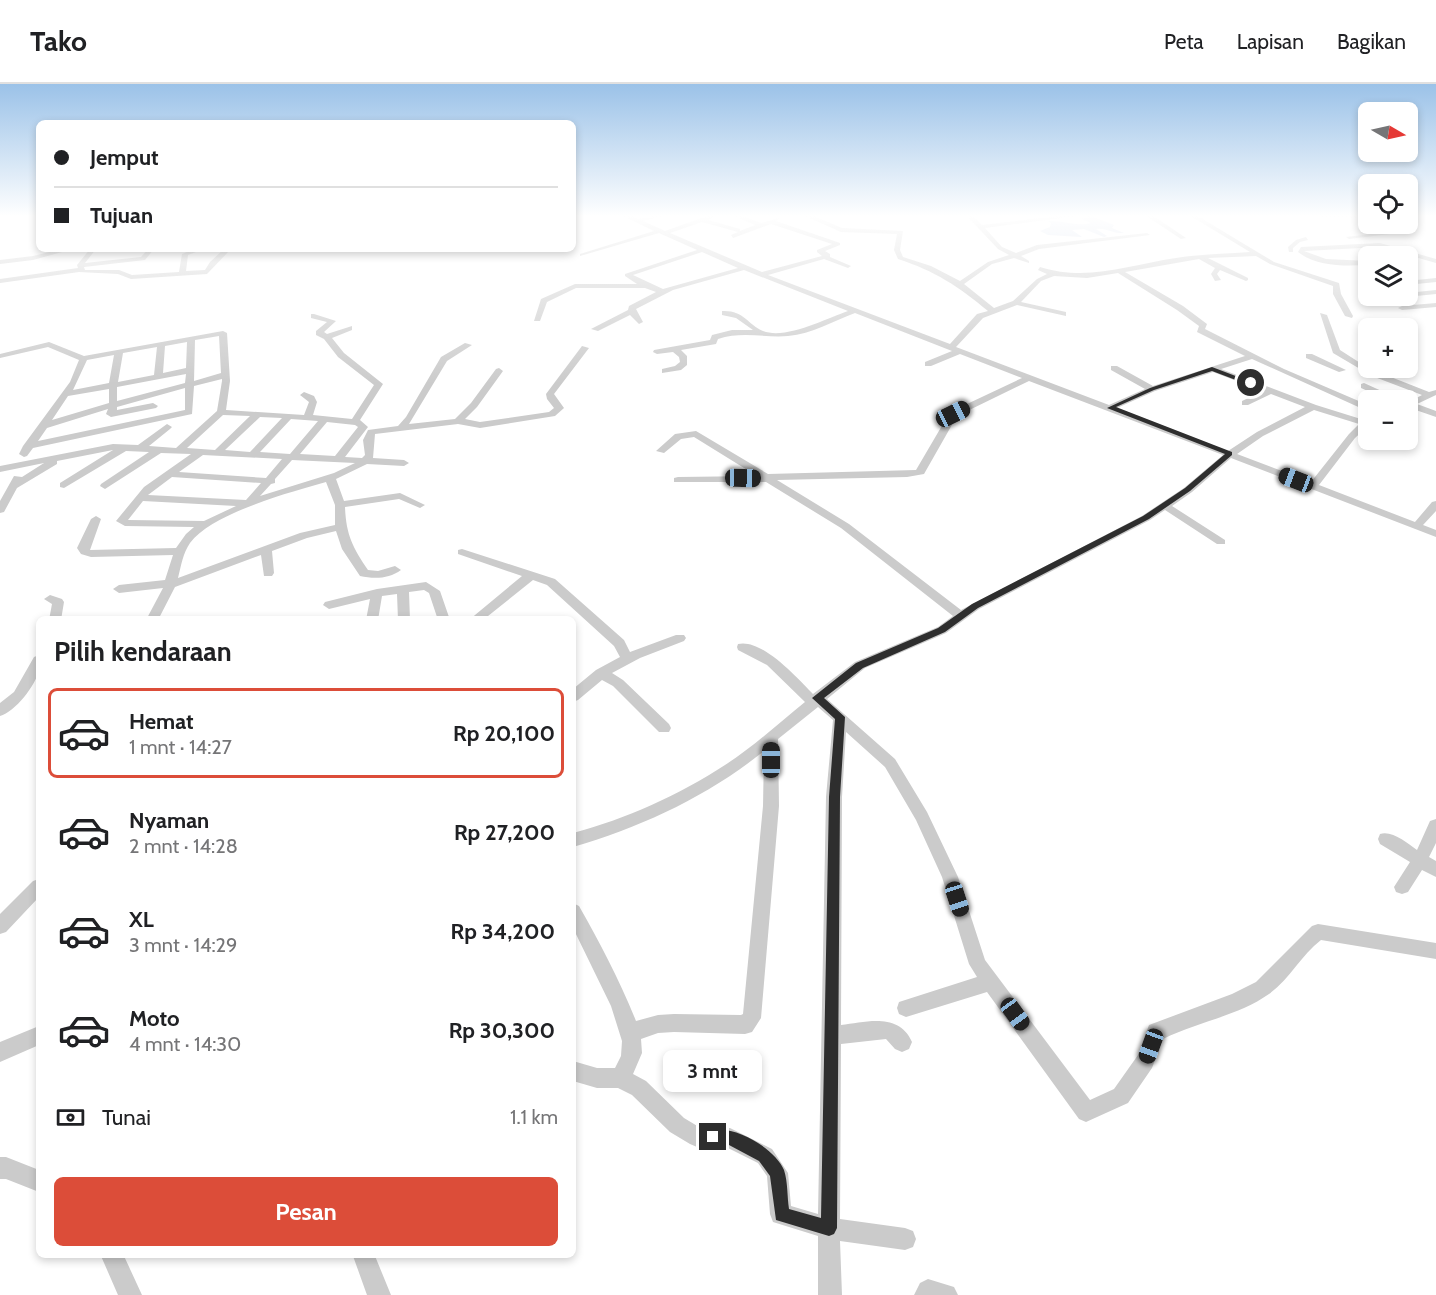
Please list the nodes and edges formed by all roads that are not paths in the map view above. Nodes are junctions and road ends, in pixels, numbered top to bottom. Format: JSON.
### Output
{"nodes":[{"id":1,"x":54,"y":272,"type":"edge"},
{"id":2,"x":87,"y":272,"type":"edge"},
{"id":3,"x":144,"y":272,"type":"edge"},
{"id":4,"x":207,"y":272,"type":"edge"},
{"id":5,"x":635,"y":272,"type":"edge"},
{"id":6,"x":732,"y":272,"type":"edge"},
{"id":7,"x":752,"y":272,"type":"edge"},
{"id":8,"x":772,"y":272,"type":"edge"},
{"id":9,"x":937,"y":272,"type":"edge"},
{"id":10,"x":978,"y":272,"type":"edge"},
{"id":11,"x":1045,"y":272,"type":"edge"},
{"id":12,"x":1107,"y":272,"type":"edge"},
{"id":13,"x":1120,"y":272,"type":"edge"},
{"id":14,"x":1216,"y":272,"type":"edge"},
{"id":15,"x":1229,"y":272,"type":"edge"},
{"id":16,"x":1297,"y":272,"type":"edge"},
{"id":17,"x":182,"y":273,"type":"joint"},
{"id":18,"x":760,"y":275,"type":"junction"},
{"id":19,"x":1051,"y":275,"type":"junction"},
{"id":20,"x":143,"y":276,"type":"junction"},
{"id":21,"x":1246,"y":279,"type":"dead end"},
{"id":22,"x":1217,"y":280,"type":"dead end"},
{"id":23,"x":1436,"y":280,"type":"edge"},
{"id":24,"x":0,"y":281,"type":"edge"},
{"id":25,"x":1418,"y":282,"type":"edge"},
{"id":26,"x":960,"y":284,"type":"junction"},
{"id":27,"x":646,"y":286,"type":"junction"},
{"id":28,"x":664,"y":292,"type":"junction"},
{"id":29,"x":1436,"y":292,"type":"edge"},
{"id":30,"x":1418,"y":294,"type":"edge"},
{"id":31,"x":1016,"y":303,"type":"junction"},
{"id":32,"x":1436,"y":305,"type":"edge"},
{"id":33,"x":1402,"y":308,"type":"dead end"},
{"id":34,"x":854,"y":310,"type":"junction"},
{"id":35,"x":992,"y":310,"type":"junction"},
{"id":36,"x":632,"y":311,"type":"junction"},
{"id":37,"x":725,"y":313,"type":"dead end"},
{"id":38,"x":1063,"y":314,"type":"dead end"},
{"id":39,"x":1323,"y":315,"type":"dead end"},
{"id":40,"x":314,"y":316,"type":"dead end"},
{"id":41,"x":1349,"y":316,"type":"dead end"},
{"id":42,"x":537,"y":319,"type":"dead end"},
{"id":43,"x":639,"y":322,"type":"dead end"},
{"id":44,"x":349,"y":328,"type":"dead end"},
{"id":45,"x":595,"y":328,"type":"dead end"},
{"id":46,"x":759,"y":331,"type":"junction"},
{"id":47,"x":327,"y":337,"type":"junction"},
{"id":48,"x":191,"y":338,"type":"junction"},
{"id":49,"x":161,"y":344,"type":"junction"},
{"id":50,"x":151,"y":345,"type":"junction"},
{"id":51,"x":468,"y":345,"type":"dead end"},
{"id":52,"x":585,"y":348,"type":"dead end"},
{"id":53,"x":675,"y":349,"type":"junction"},
{"id":54,"x":955,"y":350,"type":"junction"},
{"id":55,"x":119,"y":351,"type":"junction"},
{"id":56,"x":657,"y":352,"type":"dead end"},
{"id":57,"x":0,"y":356,"type":"edge"},
{"id":58,"x":1309,"y":356,"type":"dead end"},
{"id":59,"x":1251,"y":357,"type":"junction"},
{"id":60,"x":84,"y":358,"type":"junction"},
{"id":61,"x":928,"y":364,"type":"dead end"},
{"id":62,"x":1358,"y":364,"type":"edge"},
{"id":63,"x":1114,"y":368,"type":"dead end"},
{"id":64,"x":1358,"y":368,"type":"edge"},
{"id":65,"x":1212,"y":369,"type":"junction"},
{"id":66,"x":191,"y":370,"type":"junction"},
{"id":67,"x":1342,"y":370,"type":"junction"},
{"id":68,"x":499,"y":371,"type":"dead end"},
{"id":69,"x":664,"y":371,"type":"dead end"},
{"id":70,"x":1333,"y":373,"type":"dead end"},
{"id":71,"x":168,"y":375,"type":"junction"},
{"id":72,"x":225,"y":375,"type":"junction"},
{"id":73,"x":154,"y":377,"type":"junction"},
{"id":74,"x":1030,"y":377,"type":"junction"},
{"id":75,"x":1386,"y":378,"type":"edge"},
{"id":76,"x":191,"y":384,"type":"junction"},
{"id":77,"x":1364,"y":386,"type":"dead end"},
{"id":78,"x":112,"y":388,"type":"junction"},
{"id":79,"x":1152,"y":389,"type":"junction"},
{"id":80,"x":1373,"y":390,"type":"edge"},
{"id":81,"x":1271,"y":391,"type":"junction"},
{"id":82,"x":1432,"y":393,"type":"edge"},
{"id":83,"x":67,"y":394,"type":"junction"},
{"id":84,"x":155,"y":394,"type":"junction"},
{"id":85,"x":304,"y":394,"type":"dead end"},
{"id":86,"x":1418,"y":400,"type":"edge"},
{"id":87,"x":1245,"y":403,"type":"dead end"},
{"id":88,"x":1358,"y":404,"type":"edge"},
{"id":89,"x":153,"y":406,"type":"junction"},
{"id":90,"x":1313,"y":407,"type":"junction"},
{"id":91,"x":1110,"y":408,"type":"junction"},
{"id":92,"x":1418,"y":408,"type":"edge"},
{"id":93,"x":112,"y":409,"type":"junction"},
{"id":94,"x":221,"y":412,"type":"junction"},
{"id":95,"x":258,"y":414,"type":"junction"},
{"id":96,"x":1436,"y":414,"type":"edge"},
{"id":97,"x":289,"y":416,"type":"junction"},
{"id":98,"x":308,"y":417,"type":"junction"},
{"id":99,"x":325,"y":419,"type":"junction"},
{"id":100,"x":153,"y":420,"type":"junction"},
{"id":101,"x":1358,"y":420,"type":"edge"},
{"id":102,"x":459,"y":421,"type":"junction"},
{"id":103,"x":354,"y":422,"type":"junction"},
{"id":104,"x":47,"y":425,"type":"junction"},
{"id":105,"x":167,"y":427,"type":"dead end"},
{"id":106,"x":402,"y":427,"type":"junction"},
{"id":107,"x":367,"y":429,"type":"junction"},
{"id":108,"x":1358,"y":430,"type":"edge"},
{"id":109,"x":123,"y":448,"type":"junction"},
{"id":110,"x":140,"y":449,"type":"junction"},
{"id":111,"x":158,"y":450,"type":"junction"},
{"id":112,"x":179,"y":450,"type":"junction"},
{"id":113,"x":661,"y":451,"type":"dead end"},
{"id":114,"x":201,"y":452,"type":"junction"},
{"id":115,"x":218,"y":452,"type":"junction"},
{"id":116,"x":253,"y":454,"type":"junction"},
{"id":117,"x":1230,"y":454,"type":"junction"},
{"id":118,"x":26,"y":455,"type":"junction"},
{"id":119,"x":62,"y":456,"type":"junction"},
{"id":120,"x":291,"y":457,"type":"junction"},
{"id":121,"x":337,"y":460,"type":"junction"},
{"id":122,"x":364,"y":462,"type":"junction"},
{"id":123,"x":404,"y":463,"type":"dead end"},
{"id":124,"x":0,"y":469,"type":"edge"},
{"id":125,"x":169,"y":474,"type":"junction"},
{"id":126,"x":330,"y":478,"type":"junction"},
{"id":127,"x":764,"y":478,"type":"junction"},
{"id":128,"x":678,"y":480,"type":"dead end"},
{"id":129,"x":271,"y":481,"type":"junction"},
{"id":130,"x":64,"y":484,"type":"dead end"},
{"id":131,"x":14,"y":486,"type":"junction"},
{"id":132,"x":105,"y":486,"type":"dead end"},
{"id":133,"x":1313,"y":486,"type":"junction"},
{"id":134,"x":140,"y":498,"type":"junction"},
{"id":135,"x":249,"y":504,"type":"junction"},
{"id":136,"x":1436,"y":504,"type":"edge"},
{"id":137,"x":340,"y":505,"type":"junction"},
{"id":138,"x":420,"y":505,"type":"dead end"},
{"id":139,"x":1165,"y":506,"type":"junction"},
{"id":140,"x":0,"y":510,"type":"edge"},
{"id":141,"x":96,"y":519,"type":"dead end"},
{"id":142,"x":204,"y":524,"type":"junction"},
{"id":143,"x":1417,"y":526,"type":"junction"},
{"id":144,"x":340,"y":527,"type":"junction"},
{"id":145,"x":1436,"y":534,"type":"edge"},
{"id":146,"x":1221,"y":542,"type":"dead end"},
{"id":147,"x":266,"y":549,"type":"junction"},
{"id":148,"x":179,"y":551,"type":"junction"},
{"id":149,"x":462,"y":552,"type":"dead end"},
{"id":150,"x":396,"y":570,"type":"dead end"},
{"id":151,"x":268,"y":573,"type":"dead end"},
{"id":152,"x":531,"y":575,"type":"junction"},
{"id":153,"x":170,"y":584,"type":"junction"},
{"id":154,"x":119,"y":589,"type":"dead end"},
{"id":155,"x":402,"y":589,"type":"junction"},
{"id":156,"x":377,"y":593,"type":"junction"},
{"id":157,"x":50,"y":599,"type":"dead end"},
{"id":158,"x":329,"y":605,"type":"dead end"},
{"id":159,"x":56,"y":616,"type":"edge"},
{"id":160,"x":154,"y":616,"type":"edge"},
{"id":161,"x":373,"y":616,"type":"edge"},
{"id":162,"x":404,"y":616,"type":"edge"},
{"id":163,"x":443,"y":616,"type":"edge"},
{"id":164,"x":479,"y":616,"type":"edge"},
{"id":165,"x":961,"y":616,"type":"junction"},
{"id":166,"x":680,"y":638,"type":"dead end"},
{"id":167,"x":743,"y":646,"type":"dead end"},
{"id":168,"x":627,"y":658,"type":"junction"},
{"id":169,"x":36,"y":665,"type":"edge"},
{"id":170,"x":601,"y":673,"type":"junction"},
{"id":171,"x":576,"y":694,"type":"edge"},
{"id":172,"x":815,"y":699,"type":"junction"},
{"id":173,"x":0,"y":711,"type":"edge"},
{"id":174,"x":840,"y":717,"type":"junction"},
{"id":175,"x":664,"y":728,"type":"dead end"},
{"id":176,"x":771,"y":737,"type":"junction"},
{"id":177,"x":1436,"y":826,"type":"edge"},
{"id":178,"x":576,"y":839,"type":"edge"},
{"id":179,"x":1386,"y":839,"type":"dead end"},
{"id":180,"x":1420,"y":860,"type":"junction"},
{"id":181,"x":1436,"y":870,"type":"edge"},
{"id":182,"x":1402,"y":887,"type":"dead end"},
{"id":183,"x":36,"y":889,"type":"edge"},
{"id":184,"x":576,"y":917,"type":"edge"},
{"id":185,"x":0,"y":926,"type":"edge"},
{"id":186,"x":1436,"y":951,"type":"edge"},
{"id":187,"x":991,"y":982,"type":"junction"},
{"id":188,"x":906,"y":1008,"type":"dead end"},
{"id":189,"x":629,"y":1033,"type":"junction"},
{"id":190,"x":832,"y":1035,"type":"junction"},
{"id":191,"x":36,"y":1036,"type":"edge"},
{"id":192,"x":902,"y":1042,"type":"dead end"},
{"id":193,"x":0,"y":1052,"type":"edge"},
{"id":194,"x":576,"y":1072,"type":"edge"},
{"id":195,"x":620,"y":1078,"type":"junction"},
{"id":196,"x":0,"y":1168,"type":"edge"},
{"id":197,"x":36,"y":1180,"type":"edge"},
{"id":198,"x":829,"y":1228,"type":"junction"},
{"id":199,"x":905,"y":1239,"type":"dead end"},
{"id":200,"x":113,"y":1258,"type":"edge"},
{"id":201,"x":365,"y":1258,"type":"edge"},
{"id":202,"x":130,"y":1295,"type":"edge"},
{"id":203,"x":379,"y":1295,"type":"edge"},
{"id":204,"x":830,"y":1295,"type":"edge"},
{"id":205,"x":926,"y":1295,"type":"edge"},
{"id":206,"x":946,"y":1295,"type":"edge"}],
"edges":[{"from":1,"to":24,"type":"street"},
{"from":2,"to":20,"type":"street"},
{"from":3,"to":20,"type":"street"},
{"from":4,"to":17,"type":"street"},
{"from":5,"to":27,"type":"street"},
{"from":6,"to":28,"type":"street"},
{"from":7,"to":18,"type":"street"},
{"from":8,"to":18,"type":"street"},
{"from":9,"to":26,"type":"street"},
{"from":10,"to":26,"type":"street"},
{"from":11,"to":19,"type":"street"},
{"from":12,"to":19,"type":"street"},
{"from":13,"to":59,"type":"street"},
{"from":14,"to":22,"type":"street"},
{"from":15,"to":21,"type":"street"},
{"from":16,"to":41,"type":"street"},
{"from":17,"to":20,"type":"street"},
{"from":18,"to":34,"type":"street"},
{"from":19,"to":31,"type":"street"},
{"from":23,"to":25,"type":"street"},
{"from":26,"to":35,"type":"street"},
{"from":27,"to":28,"type":"street"},
{"from":27,"to":42,"type":"street"},
{"from":28,"to":36,"type":"street"},
{"from":29,"to":30,"type":"street"},
{"from":31,"to":35,"type":"street"},
{"from":31,"to":38,"type":"street"},
{"from":32,"to":33,"type":"street"},
{"from":34,"to":46,"type":"street"},
{"from":34,"to":54,"type":"street"},
{"from":35,"to":54,"type":"street"},
{"from":36,"to":43,"type":"street"},
{"from":36,"to":45,"type":"street"},
{"from":37,"to":46,"type":"street"},
{"from":39,"to":62,"type":"street"},
{"from":40,"to":47,"type":"street"},
{"from":44,"to":47,"type":"street"},
{"from":46,"to":53,"type":"street"},
{"from":47,"to":103,"type":"street"},
{"from":48,"to":49,"type":"street"},
{"from":48,"to":66,"type":"street"},
{"from":48,"to":72,"type":"street"},
{"from":49,"to":50,"type":"street"},
{"from":49,"to":73,"type":"street"},
{"from":50,"to":55,"type":"street"},
{"from":50,"to":73,"type":"street"},
{"from":51,"to":106,"type":"street"},
{"from":52,"to":102,"type":"street"},
{"from":53,"to":56,"type":"street"},
{"from":53,"to":69,"type":"street"},
{"from":54,"to":61,"type":"street"},
{"from":54,"to":74,"type":"street"},
{"from":55,"to":60,"type":"street"},
{"from":55,"to":78,"type":"street"},
{"from":57,"to":60,"type":"street"},
{"from":58,"to":67,"type":"street"},
{"from":59,"to":65,"type":"street"},
{"from":59,"to":88,"type":"street"},
{"from":60,"to":83,"type":"street"},
{"from":63,"to":79,"type":"street"},
{"from":64,"to":67,"type":"street"},
{"from":65,"to":79,"type":"street"},
{"from":65,"to":81,"type":"street"},
{"from":66,"to":71,"type":"street"},
{"from":66,"to":76,"type":"street"},
{"from":67,"to":70,"type":"street"},
{"from":68,"to":102,"type":"street"},
{"from":71,"to":73,"type":"street"},
{"from":71,"to":78,"type":"street"},
{"from":72,"to":76,"type":"street"},
{"from":72,"to":94,"type":"street"},
{"from":73,"to":78,"type":"street"},
{"from":74,"to":91,"type":"street"},
{"from":74,"to":127,"type":"street"},
{"from":75,"to":82,"type":"street"},
{"from":76,"to":84,"type":"street"},
{"from":76,"to":100,"type":"street"},
{"from":77,"to":80,"type":"street"},
{"from":78,"to":83,"type":"street"},
{"from":78,"to":93,"type":"street"},
{"from":79,"to":91,"type":"street"},
{"from":81,"to":87,"type":"street"},
{"from":81,"to":90,"type":"street"},
{"from":82,"to":86,"type":"street"},
{"from":83,"to":104,"type":"street"},
{"from":84,"to":89,"type":"street"},
{"from":84,"to":93,"type":"street"},
{"from":85,"to":98,"type":"street"},
{"from":89,"to":93,"type":"street"},
{"from":89,"to":100,"type":"street"},
{"from":90,"to":101,"type":"street"},
{"from":90,"to":117,"type":"street"},
{"from":91,"to":117,"type":"street"},
{"from":92,"to":96,"type":"street"},
{"from":93,"to":104,"type":"street"},
{"from":94,"to":95,"type":"street"},
{"from":94,"to":112,"type":"street"},
{"from":95,"to":97,"type":"street"},
{"from":95,"to":115,"type":"street"},
{"from":97,"to":98,"type":"street"},
{"from":97,"to":116,"type":"street"},
{"from":98,"to":99,"type":"street"},
{"from":99,"to":103,"type":"street"},
{"from":99,"to":120,"type":"street"},
{"from":100,"to":118,"type":"street"},
{"from":102,"to":106,"type":"street"},
{"from":103,"to":107,"type":"street"},
{"from":104,"to":118,"type":"street"},
{"from":105,"to":110,"type":"street"},
{"from":106,"to":107,"type":"street"},
{"from":107,"to":121,"type":"street"},
{"from":107,"to":122,"type":"street"},
{"from":108,"to":133,"type":"street"},
{"from":109,"to":110,"type":"street"},
{"from":109,"to":119,"type":"street"},
{"from":109,"to":130,"type":"street"},
{"from":110,"to":111,"type":"street"},
{"from":111,"to":112,"type":"street"},
{"from":111,"to":132,"type":"street"},
{"from":112,"to":114,"type":"street"},
{"from":113,"to":127,"type":"street"},
{"from":114,"to":115,"type":"street"},
{"from":114,"to":125,"type":"street"},
{"from":115,"to":116,"type":"street"},
{"from":116,"to":120,"type":"street"},
{"from":117,"to":133,"type":"street"},
{"from":117,"to":139,"type":"street"},
{"from":118,"to":119,"type":"street"},
{"from":118,"to":124,"type":"street"},
{"from":118,"to":131,"type":"street"},
{"from":119,"to":131,"type":"street"},
{"from":120,"to":121,"type":"street"},
{"from":120,"to":129,"type":"street"},
{"from":121,"to":122,"type":"street"},
{"from":122,"to":123,"type":"street"},
{"from":122,"to":126,"type":"street"},
{"from":125,"to":129,"type":"street"},
{"from":125,"to":134,"type":"street"},
{"from":126,"to":135,"type":"street"},
{"from":126,"to":137,"type":"street"},
{"from":127,"to":128,"type":"street"},
{"from":127,"to":165,"type":"street"},
{"from":129,"to":135,"type":"street"},
{"from":131,"to":140,"type":"street"},
{"from":133,"to":143,"type":"street"},
{"from":134,"to":135,"type":"street"},
{"from":134,"to":142,"type":"street"},
{"from":135,"to":142,"type":"street"},
{"from":136,"to":143,"type":"street"},
{"from":137,"to":138,"type":"street"},
{"from":137,"to":144,"type":"street"},
{"from":139,"to":146,"type":"street"},
{"from":139,"to":165,"type":"street"},
{"from":141,"to":148,"type":"street"},
{"from":142,"to":148,"type":"street"},
{"from":143,"to":145,"type":"street"},
{"from":144,"to":147,"type":"street"},
{"from":144,"to":150,"type":"street"},
{"from":147,"to":151,"type":"street"},
{"from":147,"to":153,"type":"street"},
{"from":148,"to":153,"type":"street"},
{"from":149,"to":152,"type":"street"},
{"from":152,"to":164,"type":"street"},
{"from":152,"to":168,"type":"street"},
{"from":153,"to":154,"type":"street"},
{"from":153,"to":160,"type":"street"},
{"from":155,"to":156,"type":"street"},
{"from":155,"to":162,"type":"street"},
{"from":155,"to":163,"type":"street"},
{"from":156,"to":158,"type":"street"},
{"from":156,"to":161,"type":"street"},
{"from":157,"to":159,"type":"street"},
{"from":165,"to":172,"type":"street"},
{"from":166,"to":168,"type":"street"},
{"from":167,"to":172,"type":"street"},
{"from":168,"to":170,"type":"street"},
{"from":169,"to":173,"type":"street"},
{"from":170,"to":171,"type":"street"},
{"from":170,"to":175,"type":"street"},
{"from":172,"to":174,"type":"street"},
{"from":172,"to":176,"type":"street"},
{"from":174,"to":187,"type":"street"},
{"from":174,"to":190,"type":"street"},
{"from":176,"to":178,"type":"street"},
{"from":176,"to":189,"type":"street"},
{"from":177,"to":180,"type":"street"},
{"from":179,"to":180,"type":"street"},
{"from":180,"to":181,"type":"street"},
{"from":180,"to":182,"type":"street"},
{"from":183,"to":185,"type":"street"},
{"from":184,"to":189,"type":"street"},
{"from":186,"to":187,"type":"street"},
{"from":187,"to":188,"type":"street"},
{"from":189,"to":195,"type":"street"},
{"from":190,"to":192,"type":"street"},
{"from":190,"to":198,"type":"street"},
{"from":191,"to":193,"type":"street"},
{"from":194,"to":195,"type":"street"},
{"from":195,"to":198,"type":"street"},
{"from":196,"to":197,"type":"street"},
{"from":198,"to":199,"type":"street"},
{"from":198,"to":204,"type":"street"},
{"from":200,"to":202,"type":"street"},
{"from":201,"to":203,"type":"street"},
{"from":205,"to":206,"type":"street"}]}
